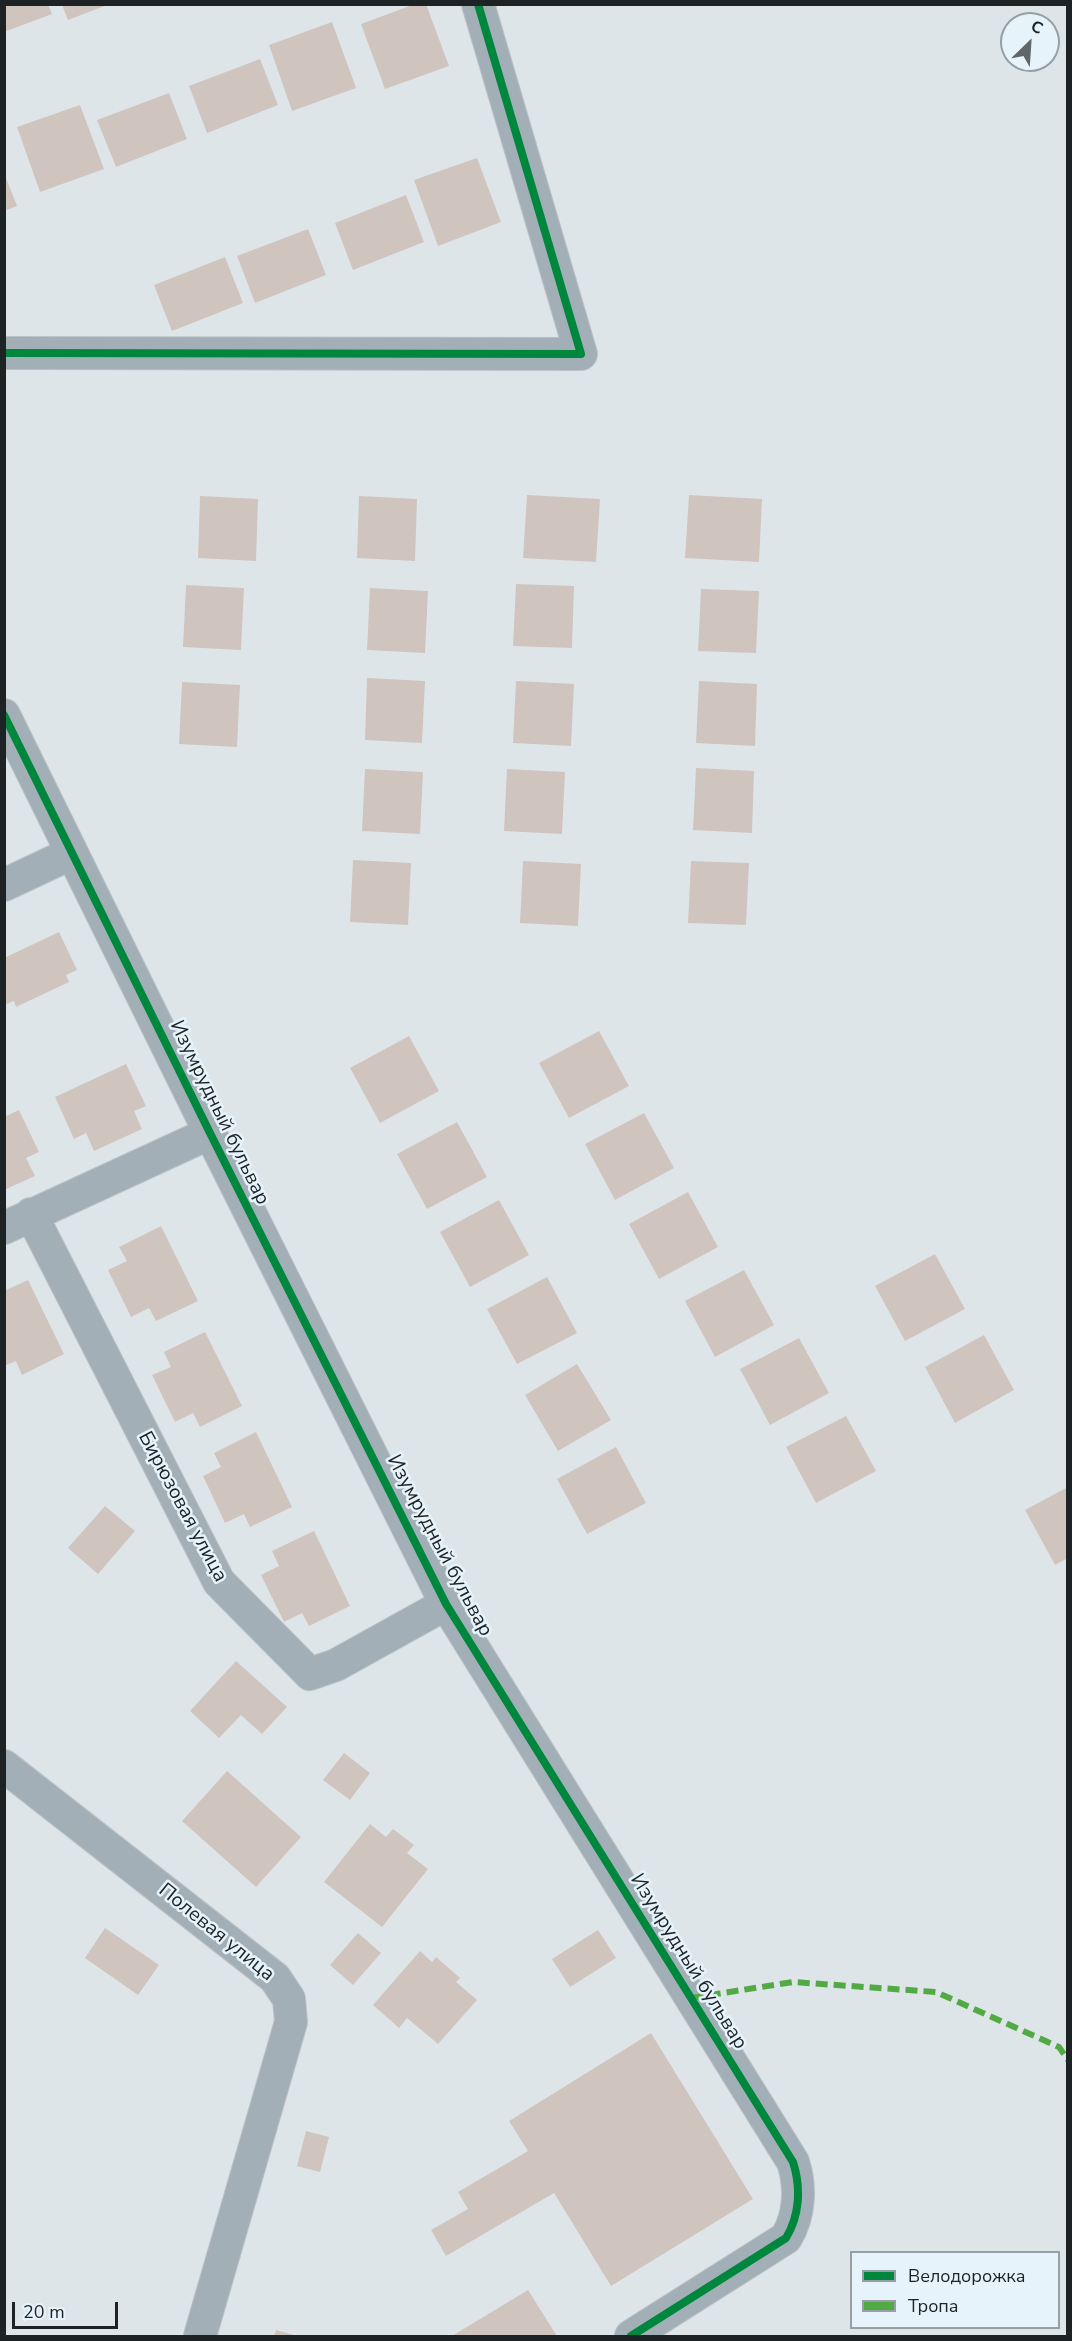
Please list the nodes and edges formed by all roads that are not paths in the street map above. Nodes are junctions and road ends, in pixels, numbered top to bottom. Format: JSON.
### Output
{"nodes":[{"id":1,"x":478,"y":4,"type":"edge"},
{"id":2,"x":4,"y":353,"type":"edge"},
{"id":3,"x":4,"y":715,"type":"edge"},
{"id":4,"x":72,"y":853,"type":"junction"},
{"id":5,"x":4,"y":885,"type":"edge"},
{"id":6,"x":210,"y":1133,"type":"junction"},
{"id":7,"x":18,"y":1221,"type":"edge"},
{"id":8,"x":446,"y":1604,"type":"junction"},
{"id":9,"x":4,"y":1766,"type":"edge"},
{"id":10,"x":200,"y":2337,"type":"edge"},
{"id":11,"x":631,"y":2337,"type":"edge"}],
"edges":[{"from":1,"to":2,"type":"street"},
{"from":3,"to":4,"type":"street","name":"Изумрудный бульвар"},
{"from":4,"to":5,"type":"street"},
{"from":4,"to":6,"type":"street","name":"Изумрудный бульвар"},
{"from":6,"to":7,"type":"street","name":"Бирюзовая улица"},
{"from":6,"to":8,"type":"street","name":"Изумрудный бульвар"},
{"from":7,"to":8,"type":"street","name":"Бирюзовая улица"},
{"from":8,"to":11,"type":"street","name":"Изумрудный бульвар"},
{"from":9,"to":10,"type":"street","name":"Полевая улица"}]}
